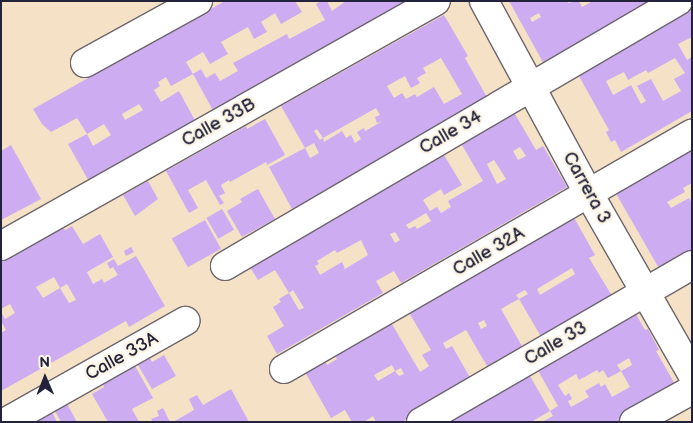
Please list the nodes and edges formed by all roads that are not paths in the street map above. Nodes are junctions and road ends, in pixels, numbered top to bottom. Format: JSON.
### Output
{"nodes":[{"id":1,"x":198,"y":1,"type":"edge"},
{"id":2,"x":436,"y":1,"type":"edge"},
{"id":3,"x":484,"y":1,"type":"edge"},
{"id":4,"x":678,"y":1,"type":"edge"},
{"id":5,"x":86,"y":63,"type":"dead end"},
{"id":6,"x":531,"y":86,"type":"junction"},
{"id":7,"x":692,"y":133,"type":"edge"},
{"id":8,"x":589,"y":194,"type":"junction"},
{"id":9,"x":1,"y":246,"type":"edge"},
{"id":10,"x":692,"y":265,"type":"edge"},
{"id":11,"x":225,"y":266,"type":"dead end"},
{"id":12,"x":645,"y":292,"type":"junction"},
{"id":13,"x":185,"y":322,"type":"dead end"},
{"id":14,"x":284,"y":369,"type":"dead end"},
{"id":15,"x":692,"y":374,"type":"edge"},
{"id":16,"x":692,"y":390,"type":"edge"},
{"id":17,"x":6,"y":422,"type":"edge"},
{"id":18,"x":421,"y":422,"type":"edge"},
{"id":19,"x":634,"y":422,"type":"edge"}],
"edges":[{"from":1,"to":5,"type":"street"},
{"from":2,"to":9,"type":"street","name":"Calle 33B"},
{"from":3,"to":6,"type":"street","name":"Carrera 3"},
{"from":4,"to":6,"type":"street","name":"Calle 34"},
{"from":6,"to":8,"type":"street","name":"Carrera 3"},
{"from":6,"to":11,"type":"street","name":"Calle 34"},
{"from":7,"to":8,"type":"street","name":"Calle 32A"},
{"from":8,"to":12,"type":"street","name":"Carrera 3"},
{"from":8,"to":14,"type":"street","name":"Calle 32A"},
{"from":10,"to":12,"type":"street","name":"Calle 33"},
{"from":12,"to":15,"type":"street","name":"Carrera 3"},
{"from":12,"to":18,"type":"street","name":"Calle 33"},
{"from":13,"to":17,"type":"street","name":"Calle 33A"},
{"from":16,"to":19,"type":"street"}]}
